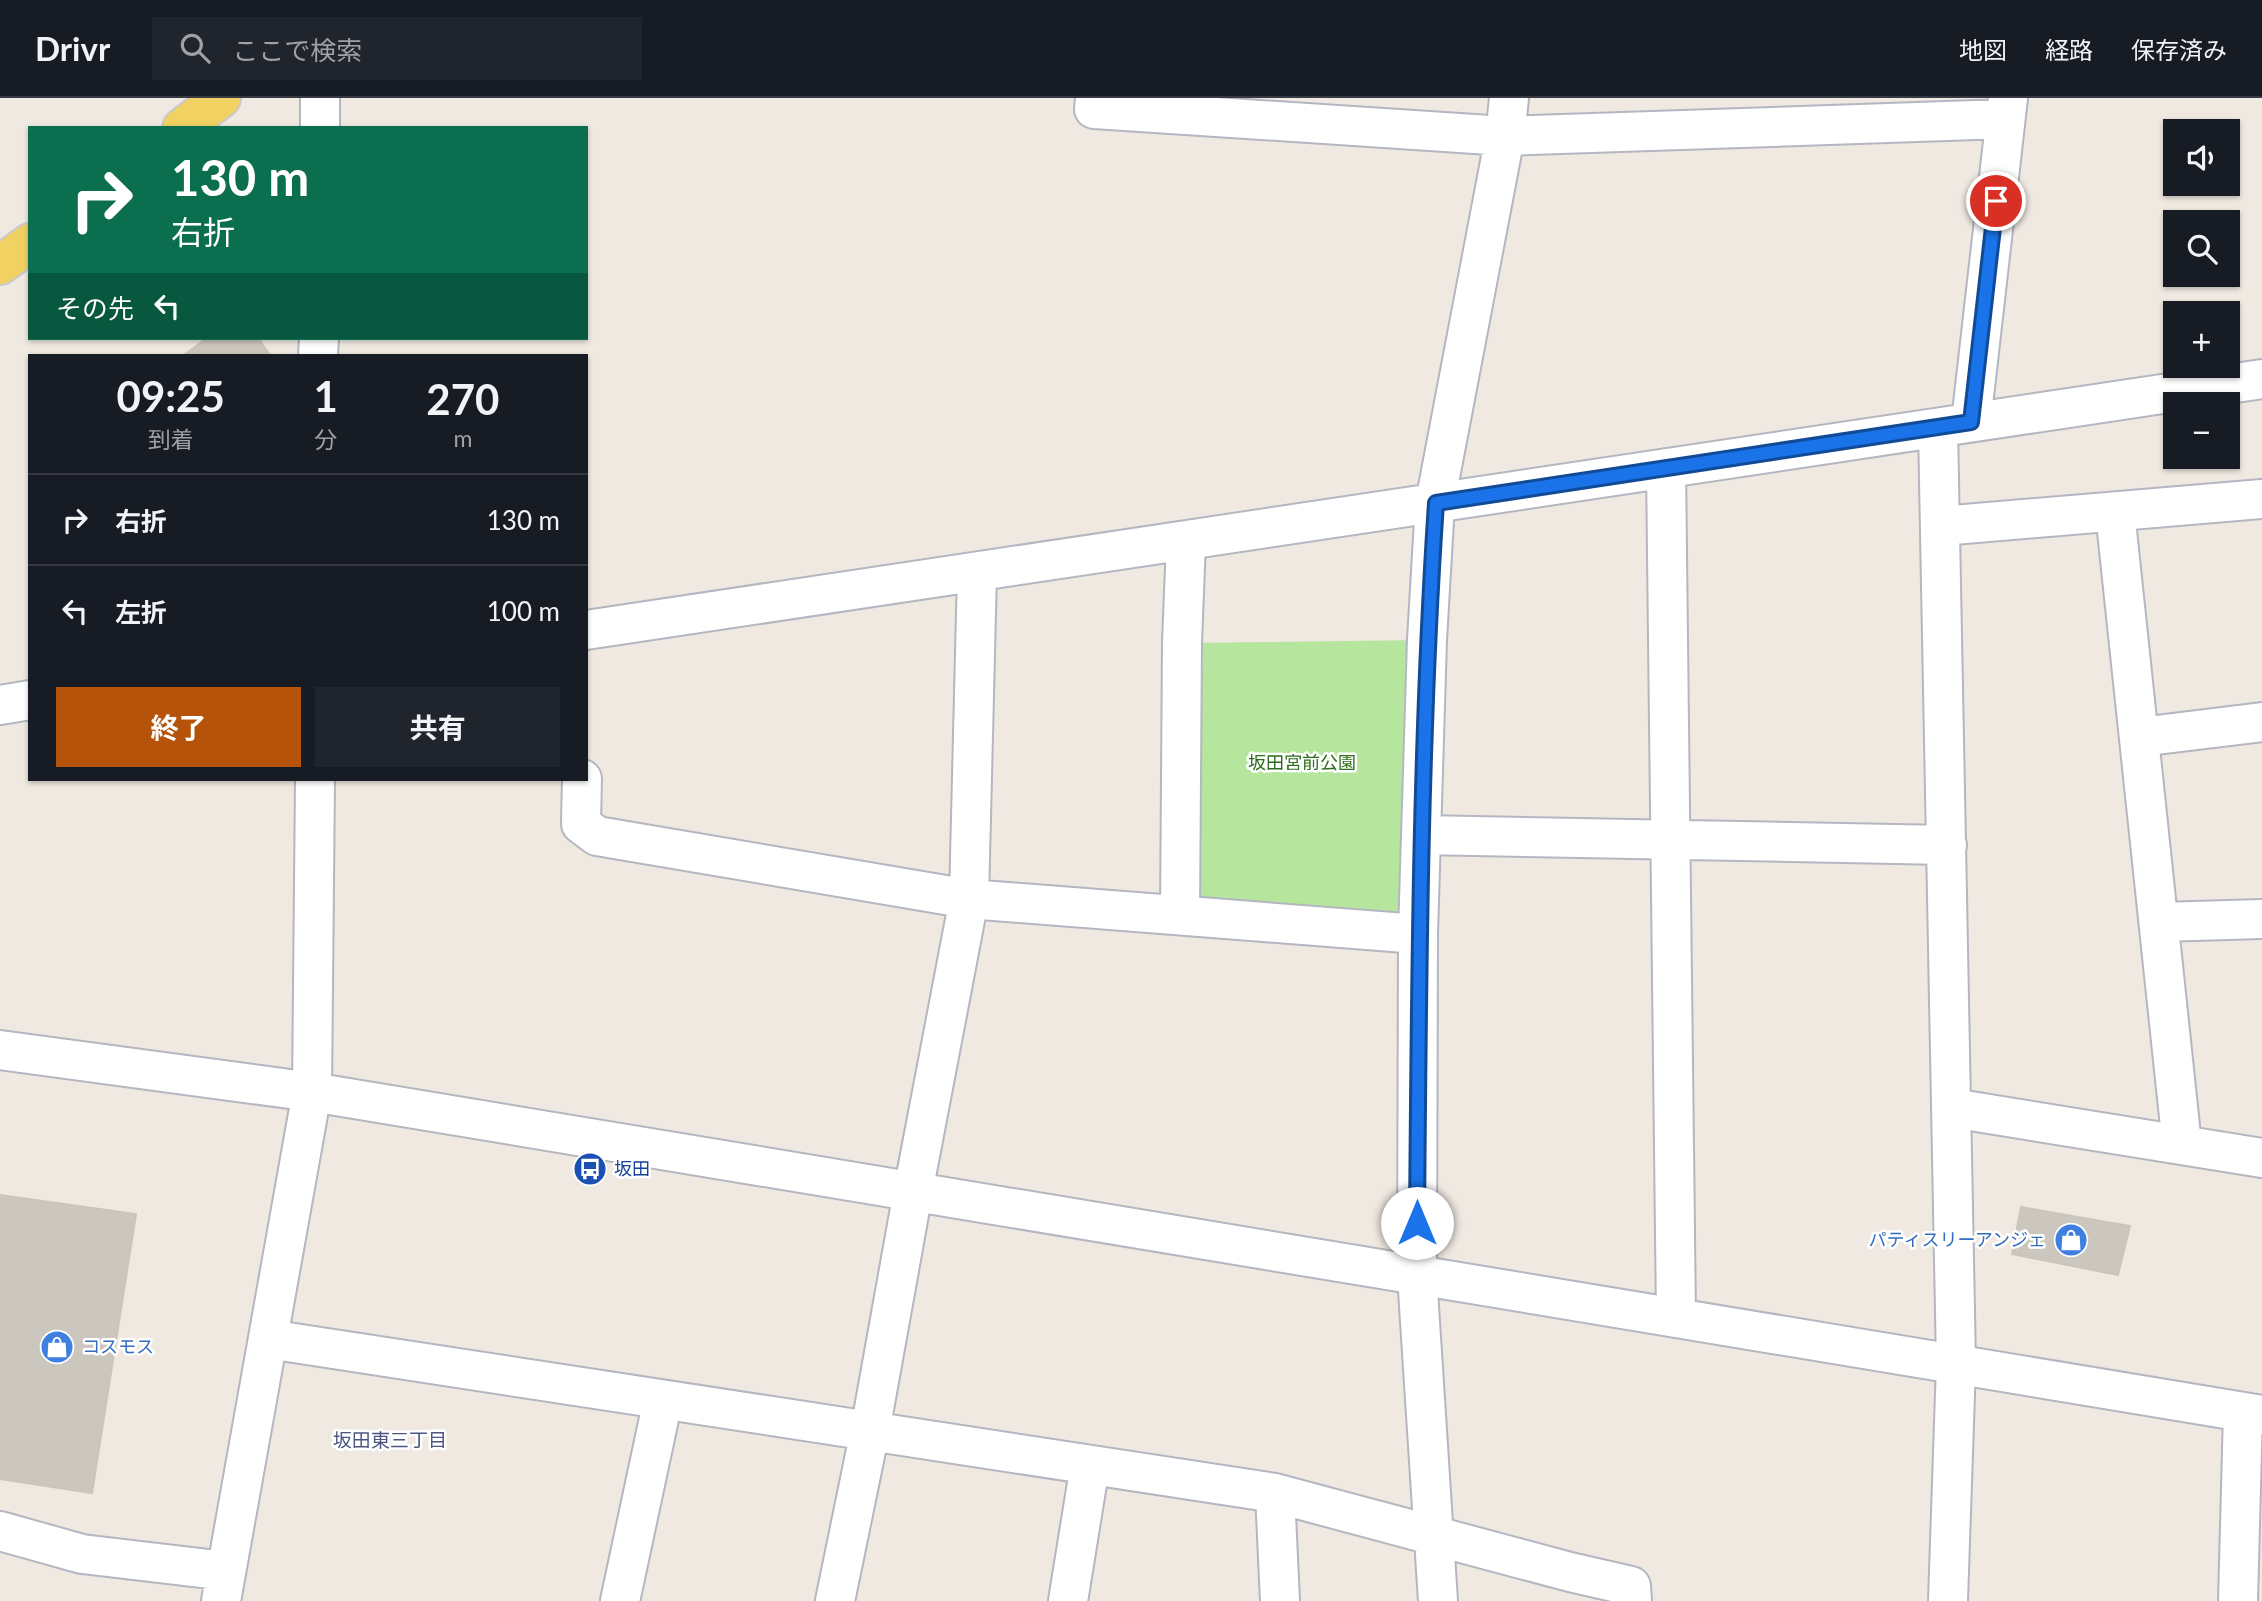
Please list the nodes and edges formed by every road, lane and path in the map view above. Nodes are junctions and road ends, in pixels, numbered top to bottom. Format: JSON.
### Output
{"nodes":[{"id":1,"x":221,"y":98,"type":"edge"},
{"id":2,"x":320,"y":98,"type":"edge"},
{"id":3,"x":1095,"y":98,"type":"edge"},
{"id":4,"x":1509,"y":98,"type":"edge"},
{"id":5,"x":2006,"y":108,"type":"edge"},
{"id":6,"x":185,"y":126,"type":"edge"},
{"id":7,"x":320,"y":126,"type":"edge"},
{"id":8,"x":1505,"y":136,"type":"junction"},
{"id":9,"x":28,"y":244,"type":"edge"},
{"id":10,"x":0,"y":265,"type":"edge"},
{"id":11,"x":2261,"y":382,"type":"edge"},
{"id":12,"x":1955,"y":425,"type":"junction"},
{"id":13,"x":1666,"y":468,"type":"junction"},
{"id":14,"x":2262,"y":499,"type":"edge"},
{"id":15,"x":1436,"y":503,"type":"junction"},
{"id":16,"x":2115,"y":512,"type":"junction"},
{"id":17,"x":1941,"y":526,"type":"junction"},
{"id":18,"x":1186,"y":541,"type":"junction"},
{"id":19,"x":977,"y":572,"type":"junction"},
{"id":20,"x":588,"y":630,"type":"edge"},
{"id":21,"x":28,"y":700,"type":"edge"},
{"id":22,"x":0,"y":705,"type":"edge"},
{"id":23,"x":2262,"y":722,"type":"edge"},
{"id":24,"x":2140,"y":737,"type":"junction"},
{"id":25,"x":315,"y":781,"type":"edge"},
{"id":26,"x":582,"y":781,"type":"edge"},
{"id":27,"x":1421,"y":835,"type":"junction"},
{"id":28,"x":1669,"y":840,"type":"junction"},
{"id":29,"x":1947,"y":845,"type":"junction"},
{"id":30,"x":969,"y":899,"type":"junction"},
{"id":31,"x":1180,"y":915,"type":"junction"},
{"id":32,"x":2262,"y":919,"type":"edge"},
{"id":33,"x":2160,"y":922,"type":"junction"},
{"id":34,"x":1418,"y":934,"type":"junction"},
{"id":35,"x":0,"y":1049,"type":"edge"},
{"id":36,"x":312,"y":1092,"type":"junction"},
{"id":37,"x":1952,"y":1108,"type":"junction"},
{"id":38,"x":2182,"y":1145,"type":"junction"},
{"id":39,"x":2262,"y":1158,"type":"edge"},
{"id":40,"x":913,"y":1192,"type":"junction"},
{"id":41,"x":1417,"y":1275,"type":"junction"},
{"id":42,"x":1676,"y":1318,"type":"junction"},
{"id":43,"x":268,"y":1339,"type":"junction"},
{"id":44,"x":1956,"y":1364,"type":"junction"},
{"id":45,"x":663,"y":1399,"type":"junction"},
{"id":46,"x":2253,"y":1414,"type":"edge"},
{"id":47,"x":870,"y":1431,"type":"junction"},
{"id":48,"x":1090,"y":1465,"type":"junction"},
{"id":49,"x":1275,"y":1493,"type":"junction"},
{"id":50,"x":0,"y":1531,"type":"edge"},
{"id":51,"x":1434,"y":1535,"type":"junction"},
{"id":52,"x":224,"y":1586,"type":"edge"},
{"id":53,"x":620,"y":1601,"type":"edge"},
{"id":54,"x":835,"y":1601,"type":"edge"},
{"id":55,"x":1068,"y":1601,"type":"edge"},
{"id":56,"x":1280,"y":1601,"type":"edge"},
{"id":57,"x":1438,"y":1601,"type":"edge"},
{"id":58,"x":1632,"y":1601,"type":"edge"},
{"id":59,"x":1948,"y":1601,"type":"edge"},
{"id":60,"x":2238,"y":1601,"type":"edge"}],
"edges":[{"from":1,"to":6,"type":"main road"},
{"from":2,"to":7,"type":"street"},
{"from":3,"to":8,"type":"street"},
{"from":4,"to":8,"type":"street"},
{"from":5,"to":8,"type":"street"},
{"from":5,"to":12,"type":"street"},
{"from":8,"to":15,"type":"street"},
{"from":9,"to":10,"type":"main road"},
{"from":11,"to":12,"type":"street"},
{"from":12,"to":13,"type":"street"},
{"from":12,"to":17,"type":"street"},
{"from":13,"to":15,"type":"street"},
{"from":13,"to":28,"type":"street"},
{"from":14,"to":16,"type":"street"},
{"from":15,"to":18,"type":"street"},
{"from":15,"to":27,"type":"street"},
{"from":16,"to":17,"type":"street"},
{"from":16,"to":24,"type":"street"},
{"from":17,"to":29,"type":"street"},
{"from":18,"to":19,"type":"street"},
{"from":18,"to":31,"type":"street"},
{"from":19,"to":20,"type":"street"},
{"from":19,"to":30,"type":"street"},
{"from":21,"to":22,"type":"street"},
{"from":23,"to":24,"type":"street"},
{"from":24,"to":33,"type":"street"},
{"from":25,"to":36,"type":"street"},
{"from":26,"to":30,"type":"street"},
{"from":27,"to":28,"type":"street"},
{"from":27,"to":34,"type":"street"},
{"from":28,"to":29,"type":"street"},
{"from":28,"to":42,"type":"street"},
{"from":29,"to":37,"type":"street"},
{"from":30,"to":31,"type":"street"},
{"from":30,"to":40,"type":"street"},
{"from":31,"to":34,"type":"street"},
{"from":32,"to":33,"type":"street"},
{"from":33,"to":38,"type":"street"},
{"from":34,"to":41,"type":"street"},
{"from":35,"to":36,"type":"street"},
{"from":36,"to":40,"type":"street"},
{"from":36,"to":43,"type":"street"},
{"from":37,"to":38,"type":"street"},
{"from":37,"to":44,"type":"street"},
{"from":38,"to":39,"type":"street"},
{"from":40,"to":41,"type":"street"},
{"from":40,"to":47,"type":"street"},
{"from":41,"to":42,"type":"street"},
{"from":41,"to":51,"type":"street"},
{"from":42,"to":44,"type":"street"},
{"from":43,"to":45,"type":"street"},
{"from":43,"to":52,"type":"street"},
{"from":44,"to":46,"type":"street"},
{"from":44,"to":59,"type":"street"},
{"from":45,"to":47,"type":"street"},
{"from":45,"to":53,"type":"street"},
{"from":46,"to":60,"type":"street"},
{"from":47,"to":48,"type":"street"},
{"from":47,"to":54,"type":"street"},
{"from":48,"to":49,"type":"street"},
{"from":48,"to":55,"type":"street"},
{"from":49,"to":51,"type":"street"},
{"from":49,"to":56,"type":"street"},
{"from":50,"to":52,"type":"street"},
{"from":51,"to":57,"type":"street"},
{"from":51,"to":58,"type":"street"}]}
